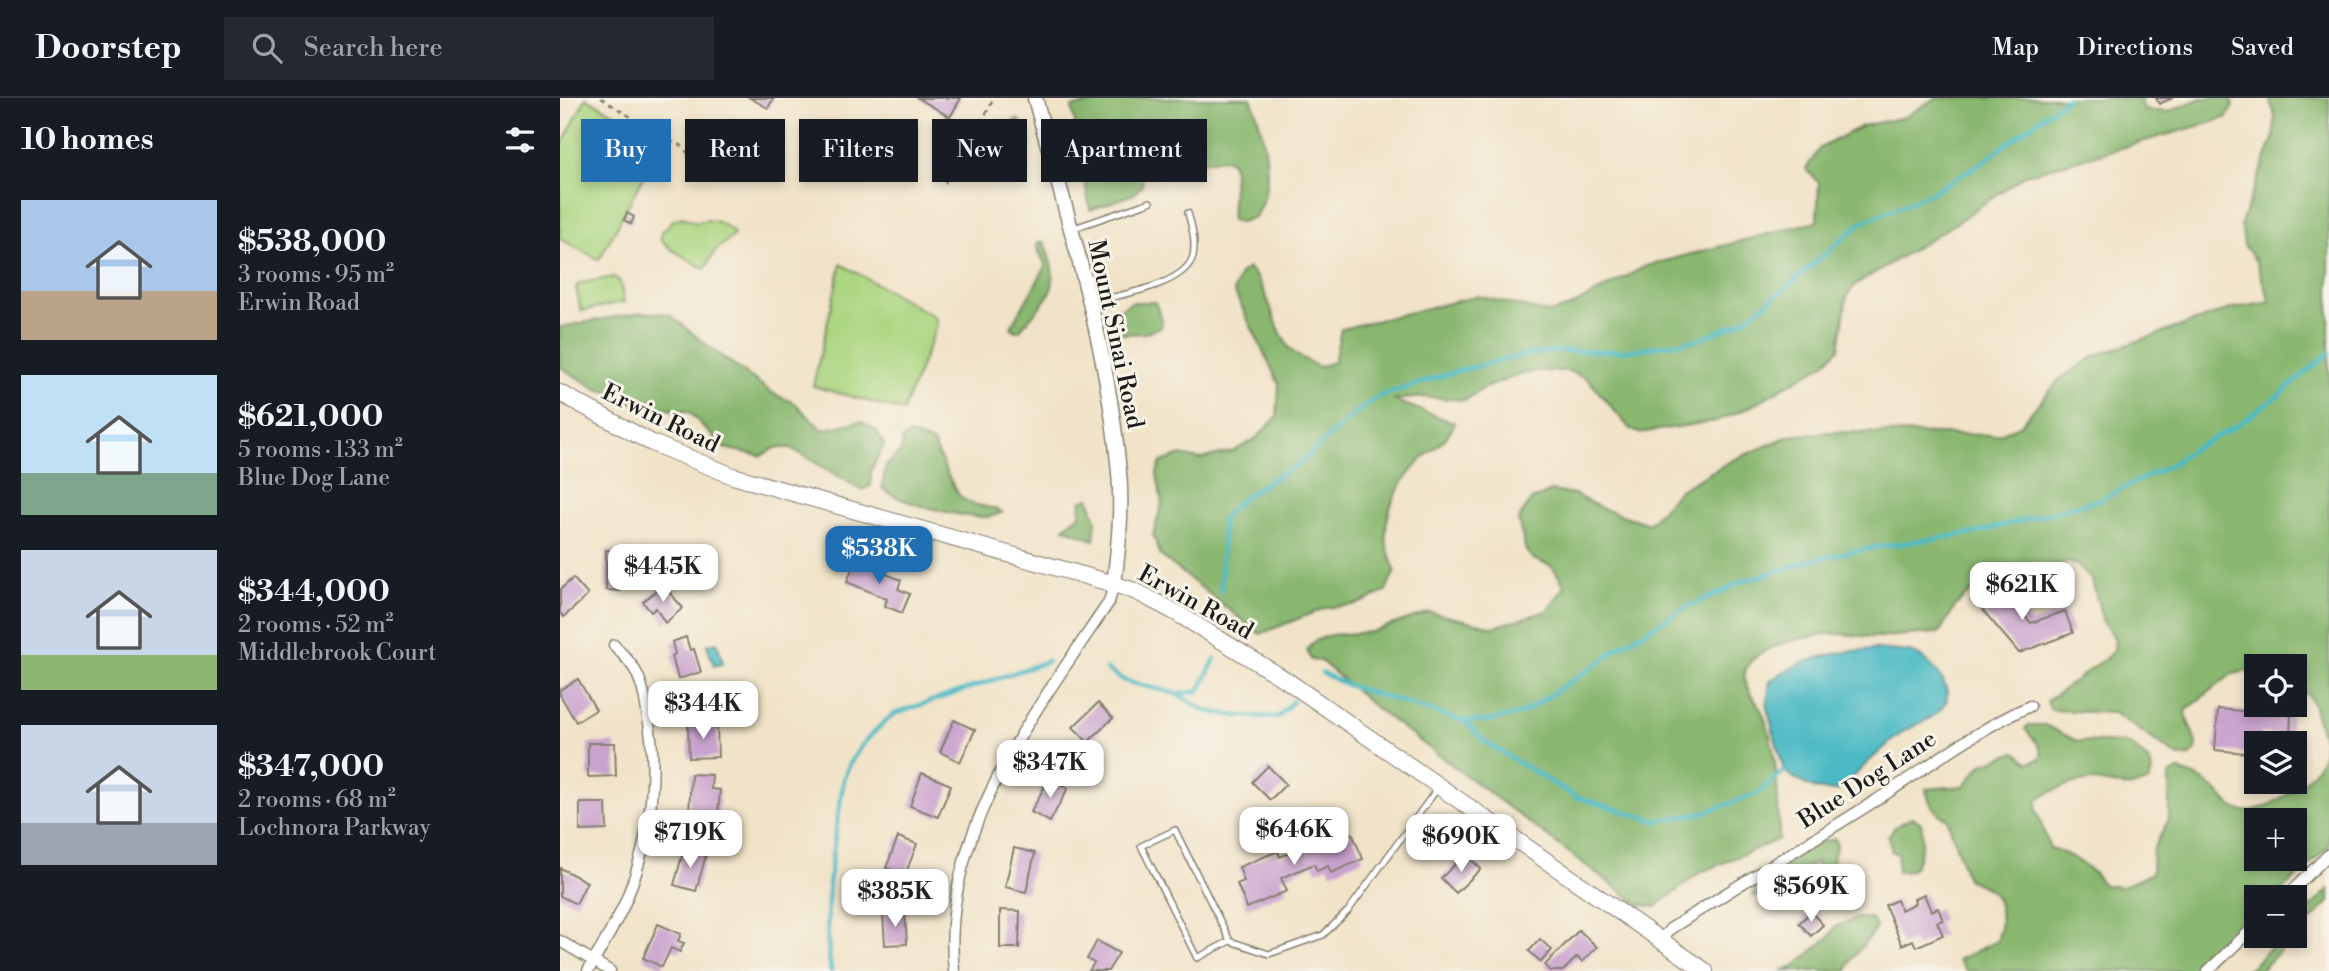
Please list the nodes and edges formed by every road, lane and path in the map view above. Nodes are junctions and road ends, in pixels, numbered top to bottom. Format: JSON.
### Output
{"nodes":[{"id":1,"x":601,"y":98,"type":"edge"},
{"id":2,"x":993,"y":98,"type":"edge"},
{"id":3,"x":1035,"y":98,"type":"edge"},
{"id":4,"x":685,"y":150,"type":"edge"},
{"id":5,"x":945,"y":183,"type":"dead end"},
{"id":6,"x":1150,"y":202,"type":"dead end"},
{"id":7,"x":1188,"y":213,"type":"dead end"},
{"id":8,"x":1071,"y":229,"type":"junction"},
{"id":9,"x":1089,"y":303,"type":"junction"},
{"id":10,"x":560,"y":393,"type":"edge"},
{"id":11,"x":1114,"y":584,"type":"junction"},
{"id":12,"x":614,"y":645,"type":"dead end"},
{"id":13,"x":2030,"y":706,"type":"dead end"},
{"id":14,"x":1439,"y":787,"type":"junction"},
{"id":15,"x":2329,"y":854,"type":"edge"},
{"id":16,"x":2298,"y":885,"type":"edge"},
{"id":17,"x":2244,"y":936,"type":"edge"},
{"id":18,"x":1661,"y":940,"type":"junction"},
{"id":19,"x":560,"y":941,"type":"edge"},
{"id":20,"x":1230,"y":941,"type":"junction"},
{"id":21,"x":591,"y":967,"type":"edge"},
{"id":22,"x":610,"y":971,"type":"edge"},
{"id":23,"x":954,"y":971,"type":"edge"},
{"id":24,"x":1705,"y":971,"type":"edge"},
{"id":25,"x":2208,"y":971,"type":"edge"}],
"edges":[{"from":1,"to":4,"type":"path"},
{"from":2,"to":5,"type":"path"},
{"from":3,"to":8,"type":"street","name":"Mount Sinai Road"},
{"from":6,"to":8,"type":"lane"},
{"from":7,"to":9,"type":"lane"},
{"from":8,"to":9,"type":"street","name":"Mount Sinai Road"},
{"from":9,"to":11,"type":"street","name":"Mount Sinai Road"},
{"from":10,"to":11,"type":"main road","name":"Erwin Road"},
{"from":11,"to":14,"type":"main road","name":"Erwin Road"},
{"from":11,"to":23,"type":"street"},
{"from":12,"to":21,"type":"street"},
{"from":13,"to":18,"type":"street","name":"Blue Dog Lane"},
{"from":14,"to":18,"type":"main road","name":"Erwin Road"},
{"from":14,"to":20,"type":"lane"},
{"from":15,"to":16,"type":"street"},
{"from":17,"to":25,"type":"street"},
{"from":18,"to":24,"type":"main road","name":"Erwin Road"},
{"from":19,"to":21,"type":"street"},
{"from":20,"to":20,"type":"lane"},
{"from":21,"to":22,"type":"street"}]}
